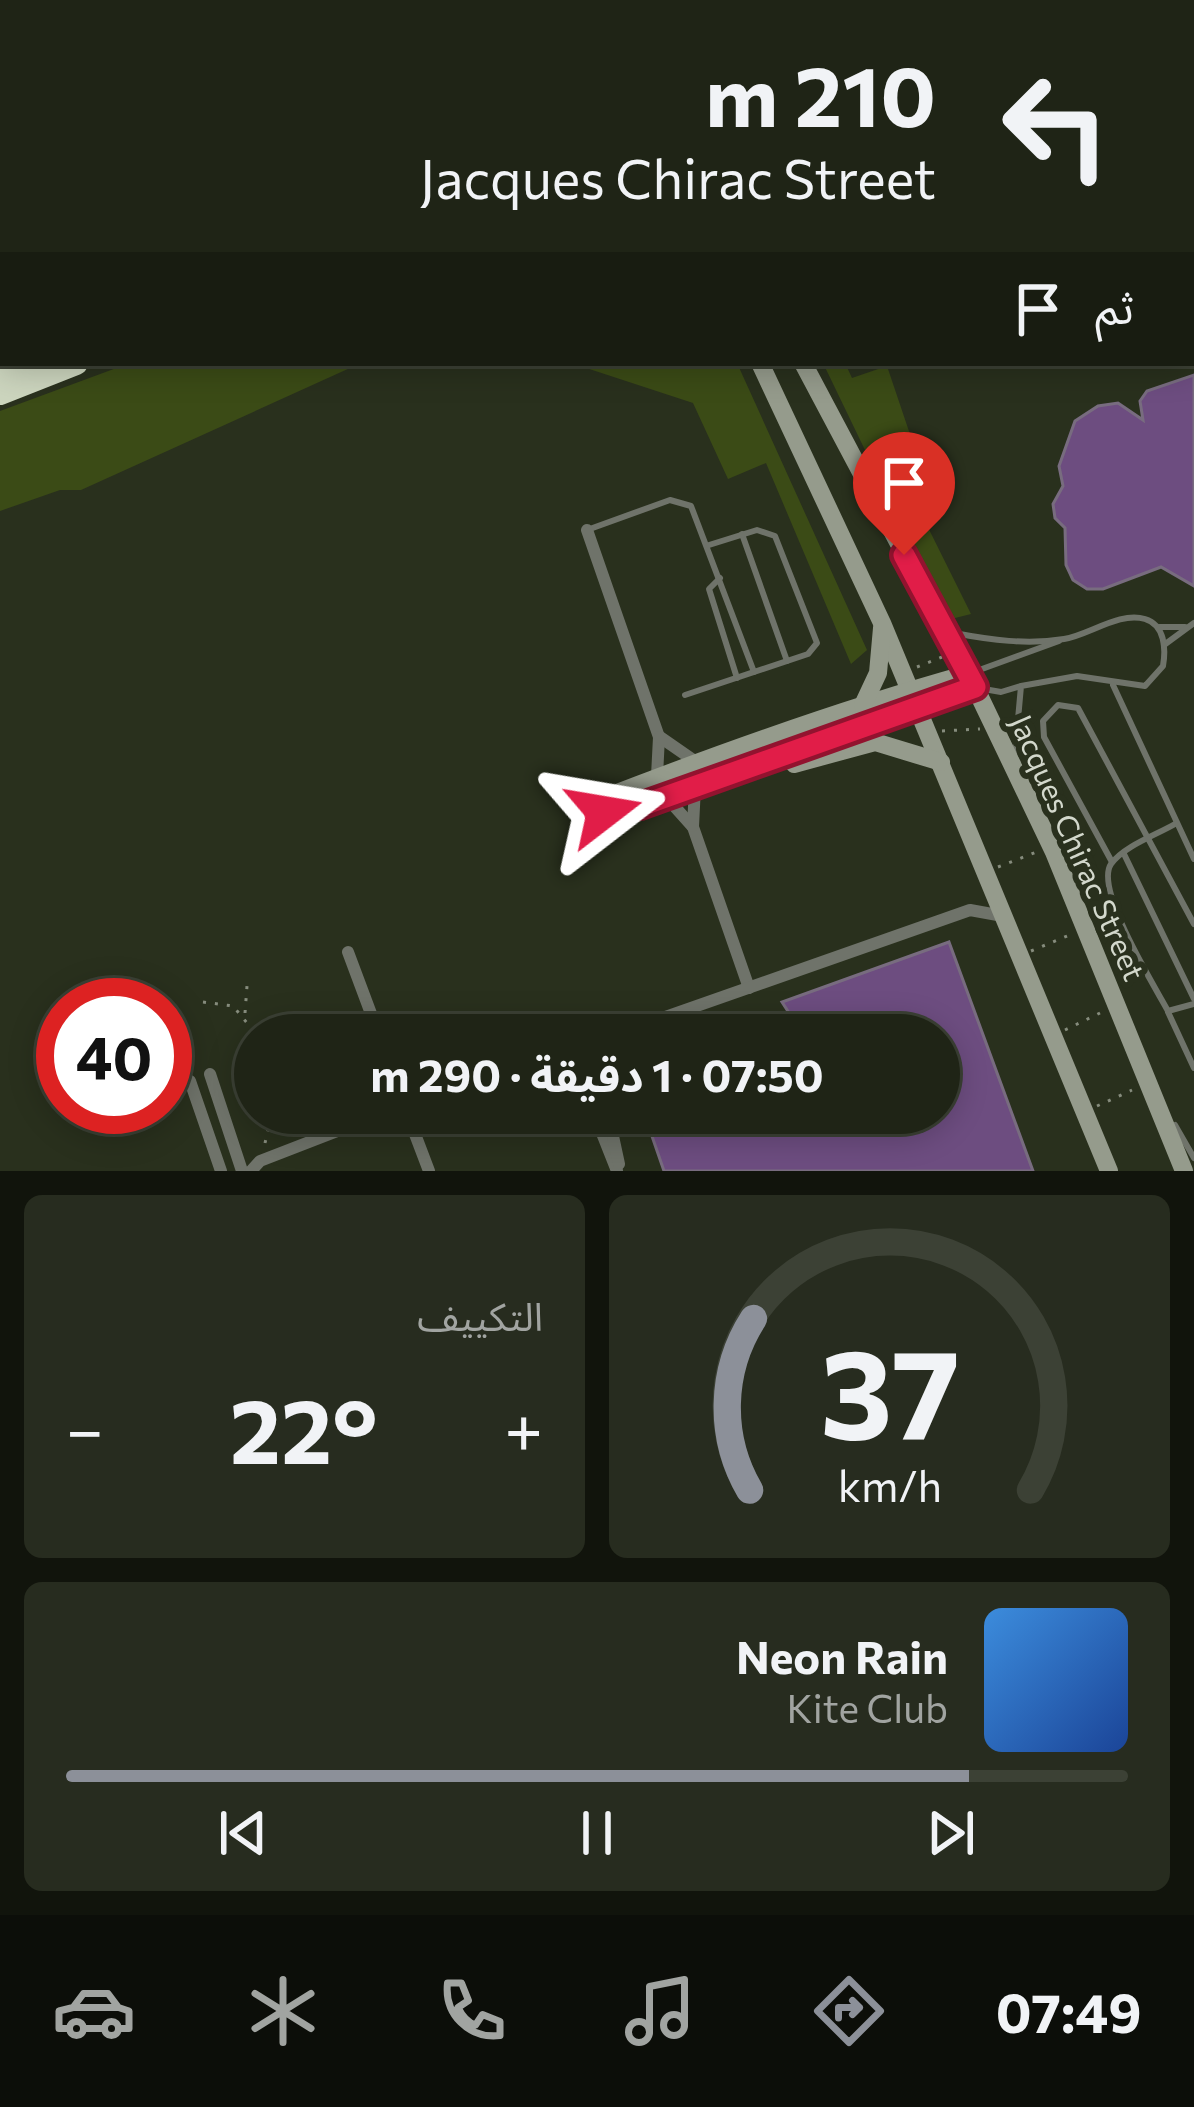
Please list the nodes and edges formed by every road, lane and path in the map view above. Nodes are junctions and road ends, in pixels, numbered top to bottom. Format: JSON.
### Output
{"nodes":[{"id":1,"x":68,"y":366,"type":"edge"},
{"id":2,"x":761,"y":366,"type":"edge"},
{"id":3,"x":805,"y":366,"type":"edge"},
{"id":4,"x":0,"y":393,"type":"edge"},
{"id":5,"x":587,"y":530,"type":"joint"},
{"id":6,"x":742,"y":534,"type":"junction"},
{"id":7,"x":709,"y":545,"type":"junction"},
{"id":8,"x":720,"y":578,"type":"junction"},
{"id":9,"x":882,"y":623,"type":"junction"},
{"id":10,"x":1190,"y":625,"type":"edge"},
{"id":11,"x":1157,"y":627,"type":"junction"},
{"id":12,"x":945,"y":632,"type":"junction"},
{"id":13,"x":1063,"y":639,"type":"junction"},
{"id":14,"x":1165,"y":645,"type":"junction"},
{"id":15,"x":956,"y":651,"type":"junction"},
{"id":16,"x":787,"y":661,"type":"junction"},
{"id":17,"x":915,"y":667,"type":"dead end"},
{"id":18,"x":754,"y":672,"type":"junction"},
{"id":19,"x":737,"y":678,"type":"junction"},
{"id":20,"x":972,"y":681,"type":"junction"},
{"id":21,"x":1113,"y":685,"type":"junction"},
{"id":22,"x":1021,"y":686,"type":"junction"},
{"id":23,"x":686,"y":695,"type":"dead end"},
{"id":24,"x":913,"y":699,"type":"junction"},
{"id":25,"x":863,"y":705,"type":"junction"},
{"id":26,"x":992,"y":724,"type":"junction"},
{"id":27,"x":927,"y":732,"type":"junction"},
{"id":28,"x":659,"y":736,"type":"junction"},
{"id":29,"x":696,"y":762,"type":"junction"},
{"id":30,"x":941,"y":762,"type":"junction"},
{"id":31,"x":748,"y":767,"type":"junction"},
{"id":32,"x":1014,"y":768,"type":"junction"},
{"id":33,"x":657,"y":776,"type":"junction"},
{"id":34,"x":695,"y":786,"type":"junction"},
{"id":35,"x":666,"y":797,"type":"junction"},
{"id":36,"x":1175,"y":824,"type":"junction"},
{"id":37,"x":693,"y":826,"type":"junction"},
{"id":38,"x":1152,"y":837,"type":"junction"},
{"id":39,"x":1051,"y":846,"type":"junction"},
{"id":40,"x":1124,"y":854,"type":"junction"},
{"id":41,"x":1194,"y":860,"type":"edge"},
{"id":42,"x":1112,"y":862,"type":"junction"},
{"id":43,"x":987,"y":878,"type":"junction"},
{"id":44,"x":970,"y":910,"type":"junction"},
{"id":45,"x":1003,"y":916,"type":"junction"},
{"id":46,"x":1194,"y":924,"type":"edge"},
{"id":47,"x":1085,"y":928,"type":"junction"},
{"id":48,"x":349,"y":952,"type":"dead end"},
{"id":49,"x":1020,"y":956,"type":"junction"},
{"id":50,"x":247,"y":986,"type":"dead end"},
{"id":51,"x":749,"y":988,"type":"junction"},
{"id":52,"x":1194,"y":1001,"type":"edge"},
{"id":53,"x":203,"y":1002,"type":"dead end"},
{"id":54,"x":1117,"y":1006,"type":"junction"},
{"id":55,"x":1168,"y":1011,"type":"junction"},
{"id":56,"x":242,"y":1014,"type":"edge"},
{"id":57,"x":246,"y":1014,"type":"edge"},
{"id":58,"x":371,"y":1014,"type":"edge"},
{"id":59,"x":673,"y":1014,"type":"edge"},
{"id":60,"x":1053,"y":1036,"type":"junction"},
{"id":61,"x":1194,"y":1068,"type":"edge"},
{"id":62,"x":210,"y":1074,"type":"dead end"},
{"id":63,"x":192,"y":1087,"type":"edge"},
{"id":64,"x":1152,"y":1089,"type":"junction"},
{"id":65,"x":1084,"y":1112,"type":"junction"},
{"id":66,"x":267,"y":1134,"type":"edge"},
{"id":67,"x":333,"y":1134,"type":"edge"},
{"id":68,"x":415,"y":1134,"type":"edge"},
{"id":69,"x":603,"y":1134,"type":"edge"},
{"id":70,"x":612,"y":1134,"type":"edge"},
{"id":71,"x":265,"y":1143,"type":"dead end"},
{"id":72,"x":215,"y":1156,"type":"junction"},
{"id":73,"x":1194,"y":1158,"type":"edge"},
{"id":74,"x":1105,"y":1167,"type":"edge"},
{"id":75,"x":251,"y":1168,"type":"edge"},
{"id":76,"x":209,"y":1171,"type":"edge"},
{"id":77,"x":221,"y":1171,"type":"edge"},
{"id":78,"x":429,"y":1171,"type":"edge"},
{"id":79,"x":618,"y":1171,"type":"edge"},
{"id":80,"x":1184,"y":1171,"type":"edge"}],
"edges":[{"from":1,"to":4,"type":"highway"},
{"from":2,"to":9,"type":"street"},
{"from":3,"to":12,"type":"street","name":"Jacques Chirac Street"},
{"from":5,"to":7,"type":"lane"},
{"from":5,"to":28,"type":"street"},
{"from":6,"to":7,"type":"lane"},
{"from":6,"to":16,"type":"lane"},
{"from":6,"to":16,"type":"lane"},
{"from":7,"to":8,"type":"lane"},
{"from":8,"to":18,"type":"lane"},
{"from":8,"to":19,"type":"lane"},
{"from":9,"to":24,"type":"street"},
{"from":9,"to":25,"type":"street"},
{"from":10,"to":11,"type":"lane"},
{"from":10,"to":14,"type":"lane"},
{"from":11,"to":13,"type":"lane"},
{"from":11,"to":14,"type":"lane"},
{"from":12,"to":13,"type":"lane"},
{"from":12,"to":15,"type":"street","name":"Jacques Chirac Street"},
{"from":13,"to":20,"type":"lane"},
{"from":14,"to":21,"type":"lane"},
{"from":15,"to":17,"type":"path"},
{"from":15,"to":20,"type":"street","name":"Jacques Chirac Street"},
{"from":16,"to":18,"type":"lane"},
{"from":18,"to":19,"type":"lane"},
{"from":19,"to":23,"type":"lane"},
{"from":20,"to":22,"type":"lane"},
{"from":20,"to":24,"type":"street"},
{"from":20,"to":26,"type":"street","name":"Jacques Chirac Street"},
{"from":21,"to":22,"type":"lane"},
{"from":21,"to":36,"type":"lane"},
{"from":22,"to":32,"type":"lane"},
{"from":24,"to":25,"type":"street"},
{"from":24,"to":27,"type":"street"},
{"from":24,"to":31,"type":"street"},
{"from":25,"to":29,"type":"street"},
{"from":26,"to":27,"type":"path"},
{"from":26,"to":32,"type":"street","name":"Jacques Chirac Street"},
{"from":27,"to":30,"type":"street"},
{"from":28,"to":29,"type":"street"},
{"from":28,"to":33,"type":"street"},
{"from":29,"to":33,"type":"street"},
{"from":30,"to":31,"type":"street"},
{"from":30,"to":43,"type":"street"},
{"from":31,"to":34,"type":"street"},
{"from":32,"to":39,"type":"street","name":"Jacques Chirac Street"},
{"from":33,"to":35,"type":"street"},
{"from":34,"to":35,"type":"street"},
{"from":34,"to":37,"type":"street"},
{"from":35,"to":37,"type":"street"},
{"from":36,"to":38,"type":"lane"},
{"from":36,"to":41,"type":"lane"},
{"from":37,"to":51,"type":"street"},
{"from":38,"to":40,"type":"lane"},
{"from":38,"to":42,"type":"lane"},
{"from":38,"to":46,"type":"lane"},
{"from":39,"to":43,"type":"path"},
{"from":39,"to":47,"type":"street","name":"Jacques Chirac Street"},
{"from":40,"to":42,"type":"lane"},
{"from":40,"to":52,"type":"lane"},
{"from":42,"to":55,"type":"lane"},
{"from":43,"to":44,"type":"street"},
{"from":43,"to":45,"type":"street"},
{"from":44,"to":45,"type":"street"},
{"from":44,"to":51,"type":"street"},
{"from":45,"to":49,"type":"street"},
{"from":47,"to":49,"type":"path"},
{"from":47,"to":54,"type":"street","name":"Jacques Chirac Street"},
{"from":48,"to":58,"type":"street"},
{"from":49,"to":60,"type":"street"},
{"from":50,"to":57,"type":"path"},
{"from":51,"to":59,"type":"street"},
{"from":52,"to":55,"type":"lane"},
{"from":53,"to":56,"type":"path"},
{"from":54,"to":60,"type":"path"},
{"from":54,"to":64,"type":"street","name":"Jacques Chirac Street"},
{"from":55,"to":61,"type":"lane"},
{"from":60,"to":65,"type":"street"},
{"from":62,"to":75,"type":"street"},
{"from":63,"to":72,"type":"street"},
{"from":64,"to":65,"type":"path"},
{"from":64,"to":73,"type":"lane"},
{"from":64,"to":80,"type":"street","name":"Jacques Chirac Street"},
{"from":65,"to":74,"type":"street"},
{"from":66,"to":71,"type":"path"},
{"from":67,"to":75,"type":"street"},
{"from":68,"to":78,"type":"street"},
{"from":69,"to":79,"type":"street"},
{"from":70,"to":79,"type":"street"},
{"from":72,"to":76,"type":"street"},
{"from":72,"to":77,"type":"street"}]}
